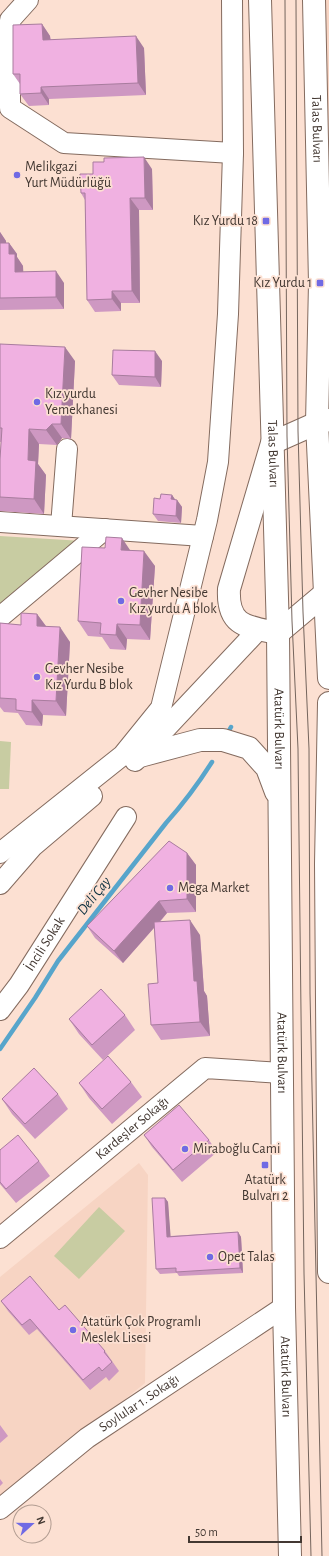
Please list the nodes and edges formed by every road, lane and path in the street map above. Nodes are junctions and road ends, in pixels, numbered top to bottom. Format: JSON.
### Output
{"nodes":[{"id":1,"x":28,"y":0,"type":"edge"},
{"id":2,"x":232,"y":0,"type":"edge"},
{"id":3,"x":260,"y":0,"type":"edge"},
{"id":4,"x":314,"y":0,"type":"edge"},
{"id":5,"x":322,"y":42,"type":"edge"},
{"id":6,"x":233,"y":153,"type":"junction"},
{"id":7,"x":319,"y":327,"type":"junction"},
{"id":8,"x":329,"y":355,"type":"edge"},
{"id":9,"x":323,"y":422,"type":"edge"},
{"id":10,"x":272,"y":443,"type":"junction"},
{"id":11,"x":67,"y":449,"type":"dead end"},
{"id":12,"x":0,"y":522,"type":"edge"},
{"id":13,"x":61,"y":526,"type":"junction"},
{"id":14,"x":105,"y":529,"type":"junction"},
{"id":15,"x":201,"y":542,"type":"junction"},
{"id":16,"x":275,"y":549,"type":"joint"},
{"id":17,"x":327,"y":592,"type":"edge"},
{"id":18,"x":0,"y":617,"type":"edge"},
{"id":19,"x":268,"y":631,"type":"junction"},
{"id":20,"x":329,"y":678,"type":"edge"},
{"id":21,"x":329,"y":703,"type":"edge"},
{"id":22,"x":140,"y":756,"type":"junction"},
{"id":23,"x":328,"y":780,"type":"edge"},
{"id":24,"x":280,"y":801,"type":"junction"},
{"id":25,"x":126,"y":817,"type":"dead end"},
{"id":26,"x":0,"y":853,"type":"edge"},
{"id":27,"x":328,"y":863,"type":"edge"},
{"id":28,"x":0,"y":884,"type":"edge"},
{"id":29,"x":0,"y":1010,"type":"edge"},
{"id":30,"x":282,"y":1073,"type":"junction"},
{"id":31,"x":328,"y":1179,"type":"edge"},
{"id":32,"x":0,"y":1238,"type":"edge"},
{"id":33,"x":329,"y":1272,"type":"edge"},
{"id":34,"x":284,"y":1307,"type":"junction"},
{"id":35,"x":0,"y":1509,"type":"edge"},
{"id":36,"x":290,"y":1556,"type":"edge"}],
"edges":[{"from":1,"to":6,"type":"street"},
{"from":2,"to":6,"type":"street"},
{"from":3,"to":10,"type":"main road","name":"Talas Bulvarı"},
{"from":4,"to":5,"type":"main road","name":"Talas Bulvarı"},
{"from":5,"to":7,"type":"main road","name":"Talas Bulvarı"},
{"from":6,"to":15,"type":"street"},
{"from":7,"to":8,"type":"main road"},
{"from":7,"to":9,"type":"main road","name":"Talas Bulvarı"},
{"from":9,"to":10,"type":"main road"},
{"from":9,"to":17,"type":"main road","name":"Talas Bulvarı"},
{"from":10,"to":16,"type":"main road","name":"Talas Bulvarı"},
{"from":10,"to":19,"type":"main road"},
{"from":11,"to":13,"type":"street"},
{"from":12,"to":13,"type":"street"},
{"from":13,"to":14,"type":"street"},
{"from":14,"to":15,"type":"street"},
{"from":14,"to":18,"type":"street"},
{"from":15,"to":26,"type":"street"},
{"from":16,"to":19,"type":"main road","name":"Atatürk Bulvarı"},
{"from":17,"to":19,"type":"main road"},
{"from":17,"to":20,"type":"main road"},
{"from":19,"to":22,"type":"street"},
{"from":19,"to":24,"type":"main road","name":"Atatürk Bulvarı"},
{"from":21,"to":23,"type":"main road"},
{"from":22,"to":24,"type":"main road"},
{"from":22,"to":28,"type":"street"},
{"from":23,"to":27,"type":"main road"},
{"from":24,"to":30,"type":"main road","name":"Atatürk Bulvarı"},
{"from":25,"to":29,"type":"street","name":"İncili Sokak"},
{"from":27,"to":31,"type":"main road"},
{"from":30,"to":32,"type":"street","name":"Kardeşler Sokağı"},
{"from":30,"to":34,"type":"main road","name":"Atatürk Bulvarı"},
{"from":31,"to":33,"type":"main road"},
{"from":34,"to":35,"type":"street","name":"Soylular 1. Sokağı"},
{"from":34,"to":36,"type":"main road","name":"Atatürk Bulvarı"}]}
